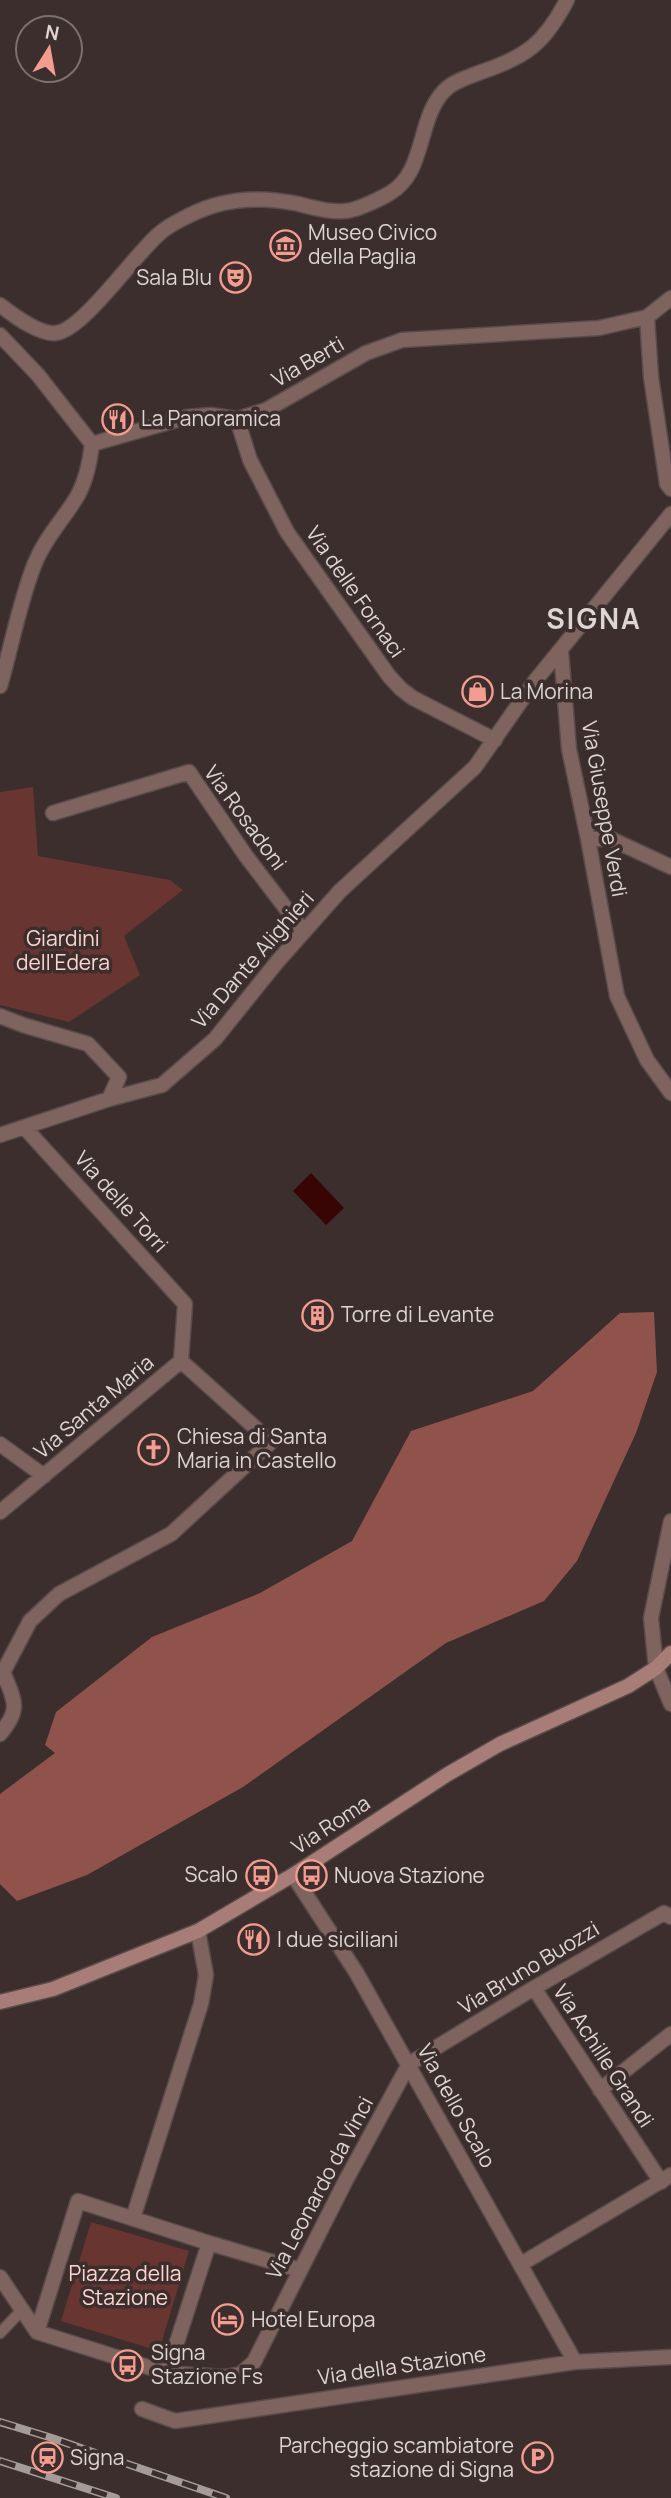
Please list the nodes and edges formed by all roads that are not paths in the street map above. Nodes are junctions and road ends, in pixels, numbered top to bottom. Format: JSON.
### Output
{"nodes":[{"id":1,"x":566,"y":0,"type":"edge"},
{"id":2,"x":671,"y":298,"type":"edge"},
{"id":3,"x":0,"y":305,"type":"edge"},
{"id":4,"x":647,"y":317,"type":"junction"},
{"id":5,"x":0,"y":335,"type":"edge"},
{"id":6,"x":237,"y":419,"type":"junction"},
{"id":7,"x":92,"y":444,"type":"junction"},
{"id":8,"x":671,"y":489,"type":"edge"},
{"id":9,"x":671,"y":514,"type":"edge"},
{"id":10,"x":561,"y":651,"type":"junction"},
{"id":11,"x":0,"y":687,"type":"edge"},
{"id":12,"x":495,"y":740,"type":"junction"},
{"id":13,"x":53,"y":813,"type":"dead end"},
{"id":14,"x":588,"y":839,"type":"junction"},
{"id":15,"x":671,"y":867,"type":"edge"},
{"id":16,"x":303,"y":932,"type":"junction"},
{"id":17,"x":0,"y":1016,"type":"edge"},
{"id":18,"x":671,"y":1093,"type":"edge"},
{"id":19,"x":109,"y":1099,"type":"junction"},
{"id":20,"x":25,"y":1128,"type":"junction"},
{"id":21,"x":0,"y":1135,"type":"edge"},
{"id":22,"x":181,"y":1361,"type":"junction"},
{"id":23,"x":0,"y":1444,"type":"edge"},
{"id":24,"x":44,"y":1476,"type":"junction"},
{"id":25,"x":0,"y":1512,"type":"edge"},
{"id":26,"x":671,"y":1521,"type":"edge"},
{"id":27,"x":671,"y":1653,"type":"edge"},
{"id":28,"x":656,"y":1668,"type":"junction"},
{"id":29,"x":2,"y":1676,"type":"edge"},
{"id":30,"x":671,"y":1704,"type":"edge"},
{"id":31,"x":0,"y":1734,"type":"edge"},
{"id":32,"x":293,"y":1875,"type":"junction"},
{"id":33,"x":671,"y":1917,"type":"edge"},
{"id":34,"x":198,"y":1931,"type":"junction"},
{"id":35,"x":534,"y":1988,"type":"junction"},
{"id":36,"x":0,"y":2002,"type":"edge"},
{"id":37,"x":671,"y":2034,"type":"edge"},
{"id":38,"x":409,"y":2064,"type":"junction"},
{"id":39,"x":600,"y":2090,"type":"junction"},
{"id":40,"x":666,"y":2178,"type":"edge"},
{"id":41,"x":133,"y":2218,"type":"junction"},
{"id":42,"x":209,"y":2243,"type":"junction"},
{"id":43,"x":521,"y":2264,"type":"junction"},
{"id":44,"x":300,"y":2270,"type":"junction"},
{"id":45,"x":0,"y":2277,"type":"edge"},
{"id":46,"x":22,"y":2310,"type":"junction"},
{"id":47,"x":37,"y":2332,"type":"junction"},
{"id":48,"x":0,"y":2333,"type":"edge"},
{"id":49,"x":671,"y":2357,"type":"edge"},
{"id":50,"x":575,"y":2362,"type":"junction"},
{"id":51,"x":167,"y":2373,"type":"junction"},
{"id":52,"x":142,"y":2409,"type":"dead end"}],
"edges":[{"from":1,"to":3,"type":"street"},
{"from":2,"to":4,"type":"street"},
{"from":4,"to":6,"type":"street","name":"Via Berti"},
{"from":4,"to":8,"type":"street"},
{"from":5,"to":7,"type":"street"},
{"from":6,"to":7,"type":"street","name":"Via Berti"},
{"from":6,"to":12,"type":"street","name":"Via delle Fornaci"},
{"from":7,"to":11,"type":"street"},
{"from":9,"to":10,"type":"street"},
{"from":10,"to":12,"type":"street","name":"Via Dante Alighieri"},
{"from":10,"to":14,"type":"street","name":"Via Giuseppe Verdi"},
{"from":12,"to":16,"type":"street","name":"Via Dante Alighieri"},
{"from":13,"to":16,"type":"street","name":"Via Rosadoni"},
{"from":14,"to":15,"type":"street"},
{"from":14,"to":18,"type":"street","name":"Via Giuseppe Verdi"},
{"from":16,"to":19,"type":"street","name":"Via Dante Alighieri"},
{"from":17,"to":19,"type":"street"},
{"from":19,"to":20,"type":"street","name":"Via Dante Alighieri"},
{"from":20,"to":21,"type":"street","name":"Via Dante Alighieri"},
{"from":20,"to":22,"type":"street","name":"Via delle Torri"},
{"from":22,"to":24,"type":"street","name":"Via Santa Maria"},
{"from":22,"to":29,"type":"street"},
{"from":23,"to":24,"type":"street"},
{"from":24,"to":25,"type":"street","name":"Via Santa Maria"},
{"from":26,"to":28,"type":"street"},
{"from":27,"to":28,"type":"main road","name":"Via Roma"},
{"from":28,"to":30,"type":"street"},
{"from":28,"to":32,"type":"main road","name":"Via Roma"},
{"from":29,"to":31,"type":"street"},
{"from":32,"to":34,"type":"main road","name":"Via Roma"},
{"from":32,"to":38,"type":"street","name":"Via dello Scalo"},
{"from":33,"to":35,"type":"street","name":"Via Bruno Buozzi"},
{"from":34,"to":36,"type":"main road","name":"Via Roma"},
{"from":34,"to":41,"type":"street"},
{"from":35,"to":38,"type":"street","name":"Via Bruno Buozzi"},
{"from":35,"to":39,"type":"street","name":"Via Achille Grandi"},
{"from":37,"to":39,"type":"street"},
{"from":38,"to":43,"type":"street","name":"Via dello Scalo"},
{"from":38,"to":44,"type":"street","name":"Via Leonardo da Vinci"},
{"from":39,"to":40,"type":"street","name":"Via Achille Grandi"},
{"from":40,"to":43,"type":"street"},
{"from":41,"to":42,"type":"street"},
{"from":41,"to":47,"type":"street"},
{"from":42,"to":44,"type":"street"},
{"from":42,"to":51,"type":"street"},
{"from":43,"to":50,"type":"street","name":"Via dello Scalo"},
{"from":44,"to":51,"type":"street","name":"Via Leonardo da Vinci"},
{"from":45,"to":46,"type":"street"},
{"from":46,"to":47,"type":"street"},
{"from":46,"to":48,"type":"lane"},
{"from":47,"to":51,"type":"street"},
{"from":49,"to":50,"type":"street","name":"Via della Stazione"},
{"from":50,"to":52,"type":"street","name":"Via della Stazione"}]}
